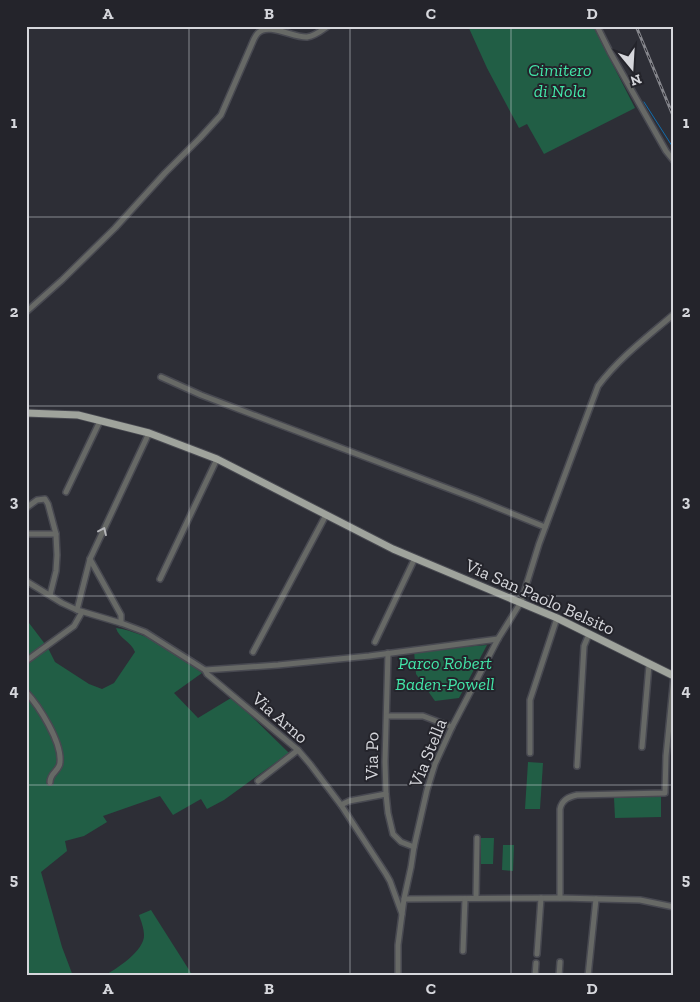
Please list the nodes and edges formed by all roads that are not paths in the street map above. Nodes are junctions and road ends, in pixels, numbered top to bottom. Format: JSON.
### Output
{"nodes":[{"id":1,"x":328,"y":26,"type":"edge"},
{"id":2,"x":597,"y":26,"type":"edge"},
{"id":3,"x":674,"y":161,"type":"edge"},
{"id":4,"x":26,"y":312,"type":"edge"},
{"id":5,"x":674,"y":314,"type":"edge"},
{"id":6,"x":161,"y":377,"type":"dead end"},
{"id":7,"x":26,"y":413,"type":"edge"},
{"id":8,"x":100,"y":421,"type":"junction"},
{"id":9,"x":149,"y":433,"type":"junction"},
{"id":10,"x":217,"y":459,"type":"junction"},
{"id":11,"x":66,"y":492,"type":"dead end"},
{"id":12,"x":26,"y":508,"type":"edge"},
{"id":13,"x":326,"y":514,"type":"junction"},
{"id":14,"x":545,"y":527,"type":"junction"},
{"id":15,"x":26,"y":534,"type":"edge"},
{"id":16,"x":56,"y":534,"type":"junction"},
{"id":17,"x":416,"y":558,"type":"junction"},
{"id":18,"x":90,"y":559,"type":"junction"},
{"id":19,"x":160,"y":579,"type":"dead end"},
{"id":20,"x":26,"y":581,"type":"edge"},
{"id":21,"x":50,"y":595,"type":"junction"},
{"id":22,"x":521,"y":602,"type":"junction"},
{"id":23,"x":80,"y":611,"type":"junction"},
{"id":24,"x":556,"y":618,"type":"junction"},
{"id":25,"x":121,"y":623,"type":"junction"},
{"id":26,"x":589,"y":634,"type":"junction"},
{"id":27,"x":498,"y":639,"type":"junction"},
{"id":28,"x":375,"y":642,"type":"dead end"},
{"id":29,"x":253,"y":652,"type":"dead end"},
{"id":30,"x":388,"y":653,"type":"junction"},
{"id":31,"x":26,"y":661,"type":"edge"},
{"id":32,"x":649,"y":665,"type":"junction"},
{"id":33,"x":205,"y":670,"type":"junction"},
{"id":34,"x":674,"y":676,"type":"edge"},
{"id":35,"x":26,"y":692,"type":"edge"},
{"id":36,"x":386,"y":716,"type":"junction"},
{"id":37,"x":452,"y":727,"type":"junction"},
{"id":38,"x":642,"y":747,"type":"dead end"},
{"id":39,"x":298,"y":750,"type":"junction"},
{"id":40,"x":530,"y":752,"type":"dead end"},
{"id":41,"x":577,"y":766,"type":"dead end"},
{"id":42,"x":258,"y":781,"type":"dead end"},
{"id":43,"x":50,"y":782,"type":"dead end"},
{"id":44,"x":386,"y":794,"type":"junction"},
{"id":45,"x":341,"y":804,"type":"junction"},
{"id":46,"x":477,"y":838,"type":"dead end"},
{"id":47,"x":414,"y":847,"type":"junction"},
{"id":48,"x":476,"y":898,"type":"junction"},
{"id":49,"x":541,"y":898,"type":"junction"},
{"id":50,"x":560,"y":898,"type":"junction"},
{"id":51,"x":404,"y":899,"type":"junction"},
{"id":52,"x":465,"y":899,"type":"junction"},
{"id":53,"x":596,"y":899,"type":"junction"},
{"id":54,"x":674,"y":907,"type":"edge"},
{"id":55,"x":402,"y":915,"type":"junction"},
{"id":56,"x":463,"y":951,"type":"dead end"},
{"id":57,"x":537,"y":954,"type":"dead end"},
{"id":58,"x":536,"y":962,"type":"dead end"},
{"id":59,"x":560,"y":962,"type":"dead end"},
{"id":60,"x":398,"y":976,"type":"edge"},
{"id":61,"x":535,"y":976,"type":"edge"},
{"id":62,"x":559,"y":976,"type":"edge"},
{"id":63,"x":588,"y":976,"type":"edge"}],
"edges":[{"from":1,"to":4,"type":"street"},
{"from":2,"to":3,"type":"street"},
{"from":5,"to":14,"type":"street","name":"Via Stella"},
{"from":6,"to":14,"type":"street"},
{"from":7,"to":8,"type":"main road","name":"Via San Paolo Belsito"},
{"from":8,"to":9,"type":"main road","name":"Via San Paolo Belsito"},
{"from":8,"to":11,"type":"street"},
{"from":9,"to":10,"type":"main road","name":"Via San Paolo Belsito"},
{"from":18,"to":9,"type":"street","one_way":true},
{"from":10,"to":13,"type":"main road","name":"Via San Paolo Belsito"},
{"from":10,"to":19,"type":"street"},
{"from":12,"to":16,"type":"street"},
{"from":13,"to":17,"type":"main road","name":"Via San Paolo Belsito"},
{"from":13,"to":29,"type":"street"},
{"from":14,"to":22,"type":"street","name":"Via Stella"},
{"from":15,"to":16,"type":"street"},
{"from":16,"to":21,"type":"street"},
{"from":17,"to":22,"type":"main road","name":"Via San Paolo Belsito"},
{"from":17,"to":28,"type":"street"},
{"from":18,"to":23,"type":"street"},
{"from":18,"to":25,"type":"street"},
{"from":20,"to":21,"type":"street","name":"Via Arno"},
{"from":21,"to":23,"type":"street","name":"Via Arno"},
{"from":22,"to":24,"type":"main road","name":"Via San Paolo Belsito"},
{"from":22,"to":27,"type":"street","name":"Via Stella"},
{"from":23,"to":25,"type":"street","name":"Via Arno"},
{"from":23,"to":31,"type":"street"},
{"from":24,"to":26,"type":"main road","name":"Via San Paolo Belsito"},
{"from":24,"to":40,"type":"street"},
{"from":25,"to":33,"type":"street","name":"Via Arno"},
{"from":26,"to":32,"type":"main road","name":"Via San Paolo Belsito"},
{"from":26,"to":41,"type":"street"},
{"from":27,"to":30,"type":"street"},
{"from":27,"to":37,"type":"street","name":"Via Stella"},
{"from":30,"to":33,"type":"street"},
{"from":30,"to":36,"type":"street","name":"Via Po"},
{"from":32,"to":34,"type":"main road","name":"Via San Paolo Belsito"},
{"from":32,"to":38,"type":"street"},
{"from":33,"to":39,"type":"street","name":"Via Arno"},
{"from":34,"to":50,"type":"street"},
{"from":35,"to":43,"type":"street"},
{"from":36,"to":37,"type":"street"},
{"from":36,"to":44,"type":"street","name":"Via Po"},
{"from":37,"to":47,"type":"street","name":"Via Stella"},
{"from":39,"to":42,"type":"street"},
{"from":39,"to":45,"type":"street","name":"Via Arno"},
{"from":44,"to":45,"type":"street"},
{"from":44,"to":47,"type":"street","name":"Via Po"},
{"from":45,"to":55,"type":"street","name":"Via Arno"},
{"from":46,"to":48,"type":"street"},
{"from":47,"to":51,"type":"street","name":"Via Stella"},
{"from":48,"to":49,"type":"street"},
{"from":48,"to":52,"type":"street"},
{"from":49,"to":50,"type":"street"},
{"from":49,"to":57,"type":"street"},
{"from":50,"to":53,"type":"street"},
{"from":51,"to":52,"type":"street"},
{"from":51,"to":55,"type":"street","name":"Via Stella"},
{"from":52,"to":56,"type":"street"},
{"from":53,"to":54,"type":"street"},
{"from":53,"to":63,"type":"street"},
{"from":55,"to":60,"type":"street"},
{"from":58,"to":61,"type":"street"},
{"from":59,"to":62,"type":"street"}]}
